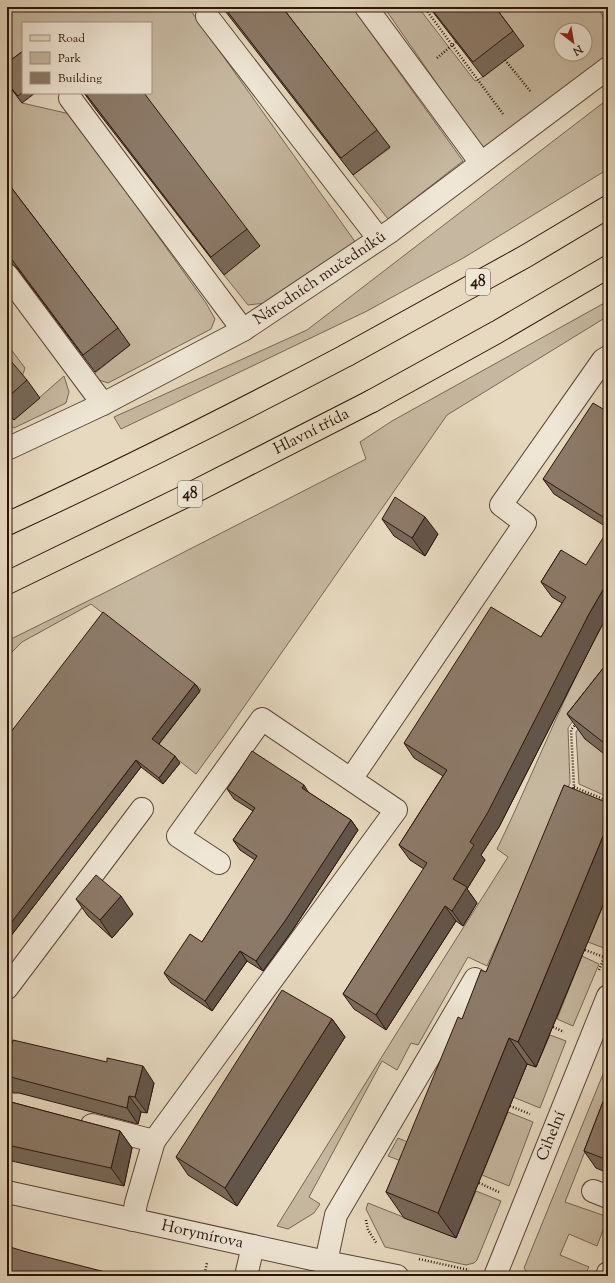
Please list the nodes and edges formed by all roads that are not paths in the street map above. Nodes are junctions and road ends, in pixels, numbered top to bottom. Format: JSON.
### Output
{"nodes":[{"id":1,"x":366,"y":7,"type":"edge"},
{"id":2,"x":207,"y":16,"type":"dead end"},
{"id":3,"x":608,"y":68,"type":"edge"},
{"id":4,"x":70,"y":98,"type":"dead end"},
{"id":5,"x":482,"y":163,"type":"junction"},
{"id":6,"x":608,"y":207,"type":"edge"},
{"id":7,"x":379,"y":239,"type":"junction"},
{"id":8,"x":608,"y":266,"type":"edge"},
{"id":9,"x":7,"y":275,"type":"edge"},
{"id":10,"x":243,"y":330,"type":"junction"},
{"id":11,"x":608,"y":357,"type":"edge"},
{"id":12,"x":103,"y":404,"type":"junction"},
{"id":13,"x":7,"y":449,"type":"edge"},
{"id":14,"x":7,"y":524,"type":"edge"},
{"id":15,"x":7,"y":583,"type":"edge"},
{"id":16,"x":351,"y":779,"type":"junction"},
{"id":17,"x":142,"y":809,"type":"dead end"},
{"id":18,"x":219,"y":864,"type":"dead end"},
{"id":19,"x":475,"y":979,"type":"dead end"},
{"id":20,"x":7,"y":988,"type":"edge"},
{"id":21,"x":608,"y":996,"type":"edge"},
{"id":22,"x":70,"y":1119,"type":"edge"},
{"id":23,"x":154,"y":1141,"type":"junction"},
{"id":24,"x":7,"y":1192,"type":"edge"},
{"id":25,"x":134,"y":1220,"type":"junction"},
{"id":26,"x":249,"y":1260,"type":"edge"},
{"id":27,"x":324,"y":1269,"type":"edge"},
{"id":28,"x":608,"y":1273,"type":"edge"},
{"id":29,"x":397,"y":1276,"type":"edge"},
{"id":30,"x":495,"y":1276,"type":"edge"},
{"id":31,"x":607,"y":1276,"type":"edge"}],
"edges":[{"from":1,"to":5,"type":"street"},
{"from":2,"to":7,"type":"street"},
{"from":3,"to":5,"type":"street","name":"Národních mučedníků"},
{"from":4,"to":10,"type":"street"},
{"from":5,"to":7,"type":"street","name":"Národních mučedníků"},
{"from":6,"to":14,"type":"main road","number":"48"},
{"from":7,"to":10,"type":"street","name":"Národních mučedníků"},
{"from":8,"to":15,"type":"main road","name":"Hlavní třída","number":"48"},
{"from":9,"to":12,"type":"street"},
{"from":10,"to":12,"type":"street","name":"Národních mučedníků"},
{"from":11,"to":16,"type":"street"},
{"from":12,"to":13,"type":"street","name":"Národních mučedníků"},
{"from":16,"to":18,"type":"street"},
{"from":16,"to":23,"type":"street"},
{"from":17,"to":20,"type":"street"},
{"from":19,"to":27,"type":"street"},
{"from":21,"to":30,"type":"street","name":"Cihelní"},
{"from":22,"to":23,"type":"street"},
{"from":23,"to":25,"type":"street"},
{"from":24,"to":25,"type":"street","name":"Horymírova"},
{"from":25,"to":26,"type":"street","name":"Horymírova"},
{"from":26,"to":27,"type":"street","name":"Horymírova"},
{"from":27,"to":29,"type":"street","name":"Horymírova"},
{"from":28,"to":31,"type":"street"}]}
